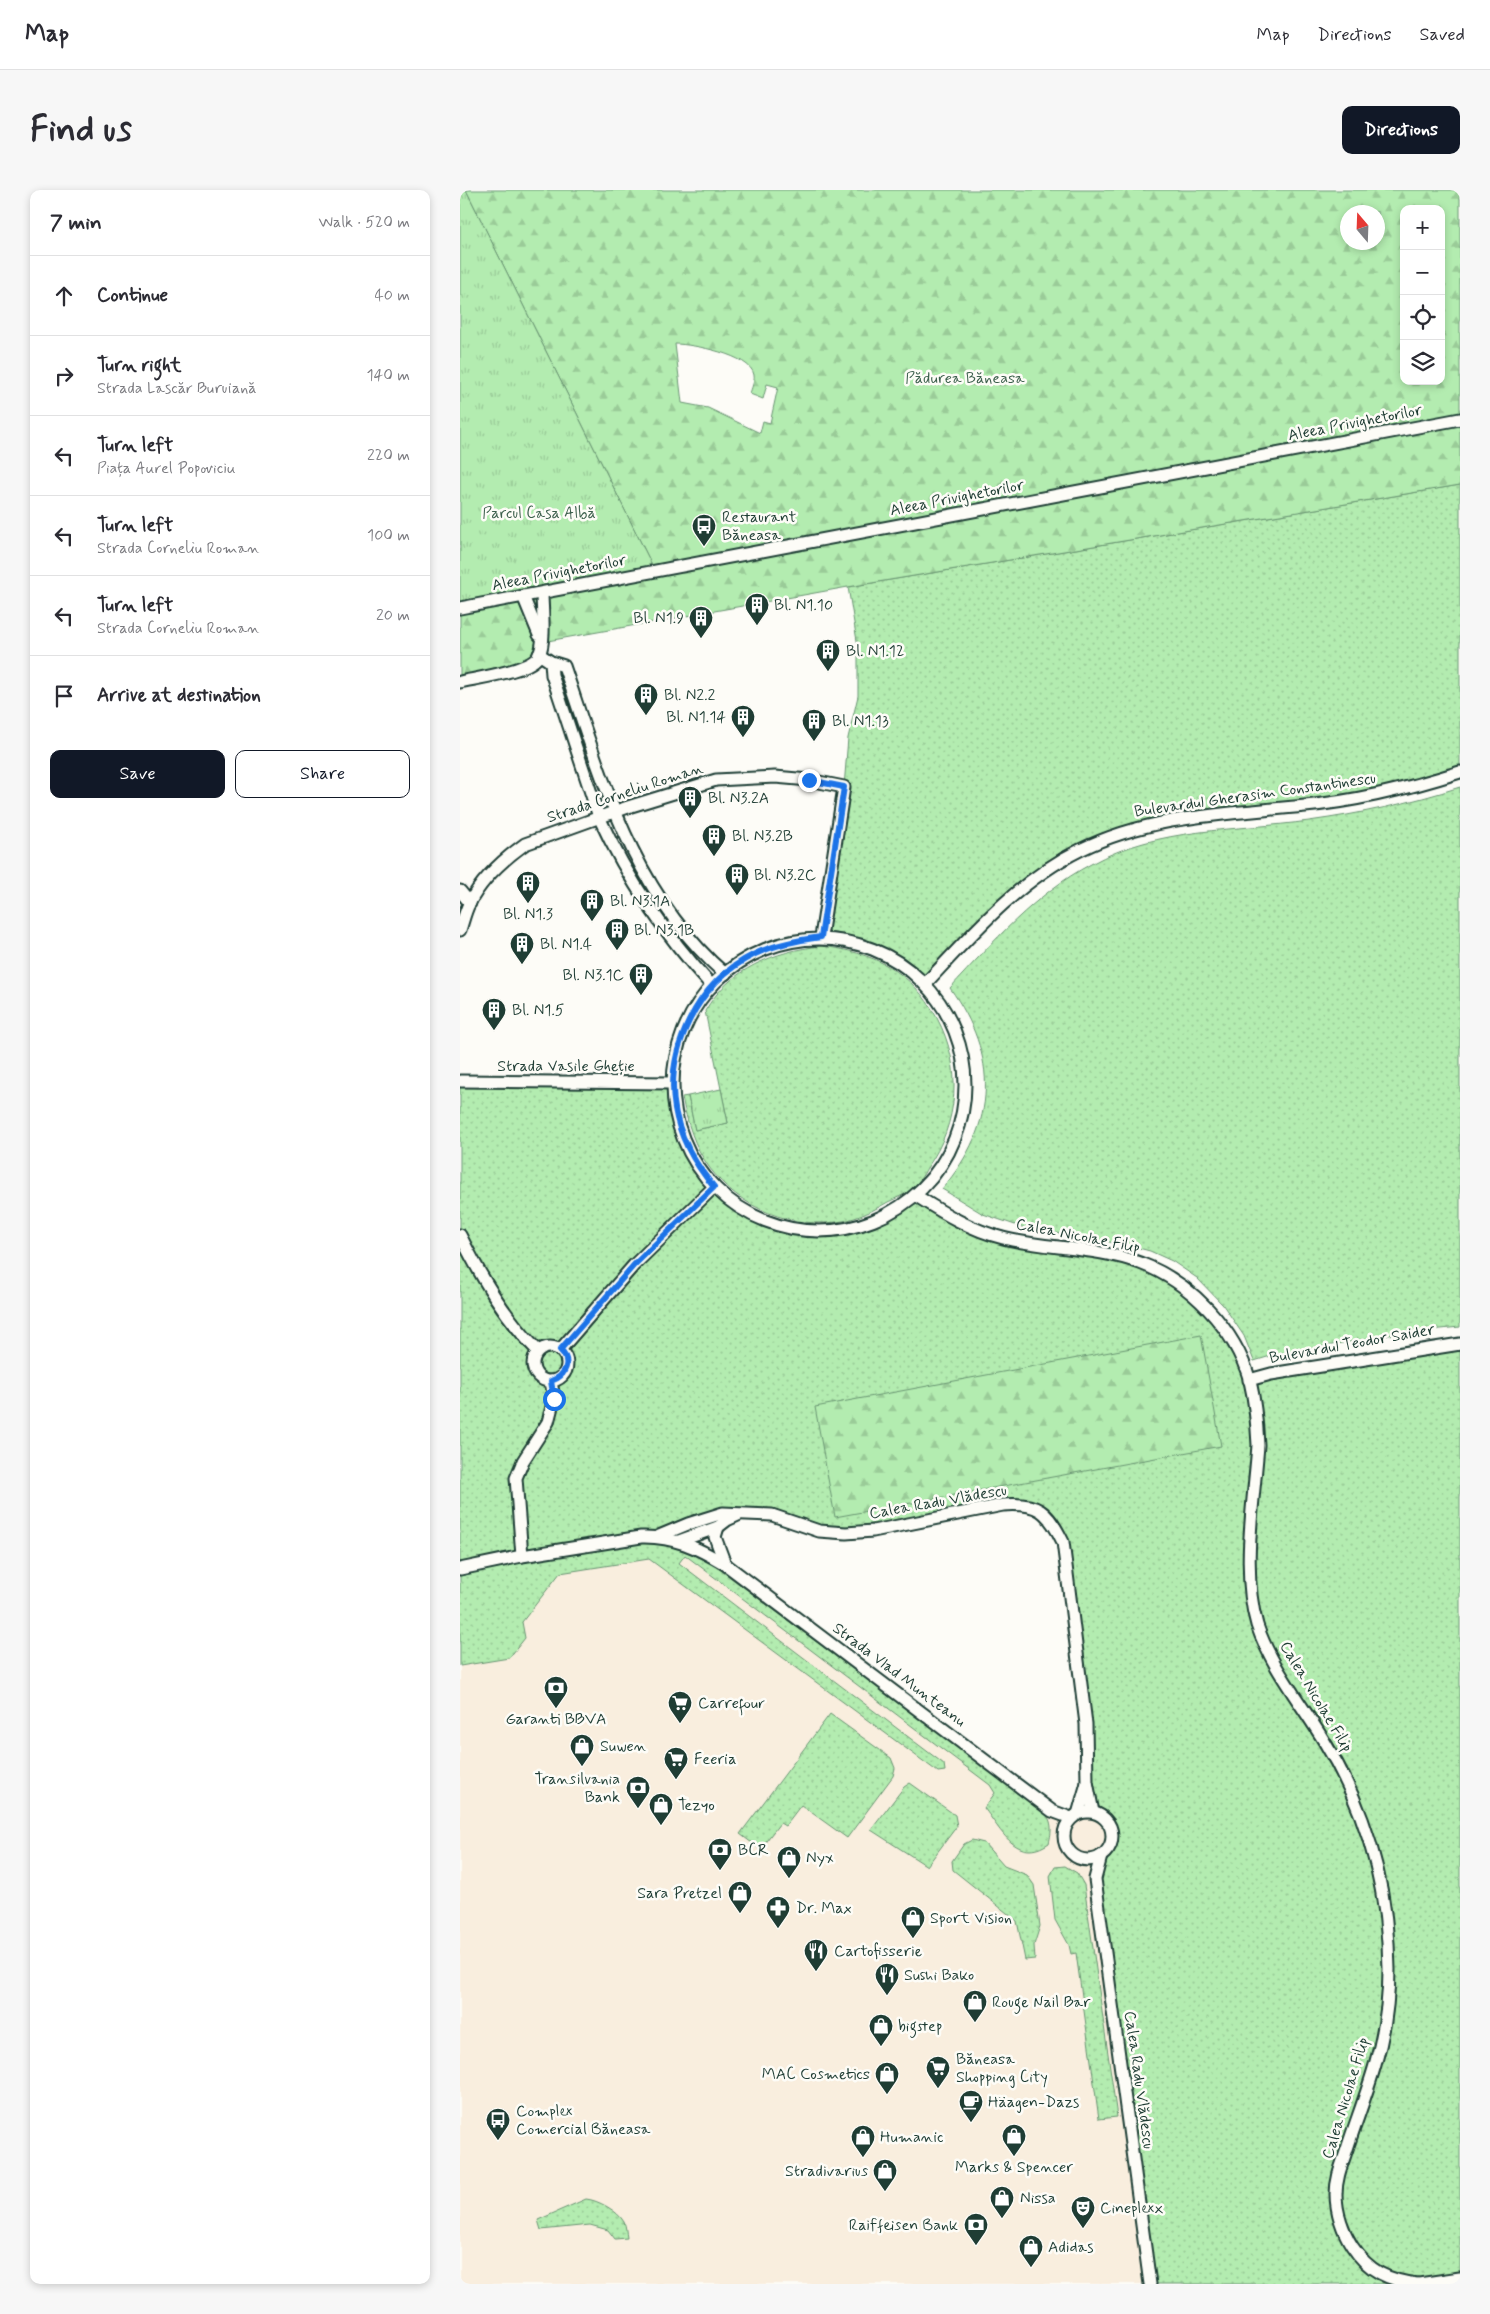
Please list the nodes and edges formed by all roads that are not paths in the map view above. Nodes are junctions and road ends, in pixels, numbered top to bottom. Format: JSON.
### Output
{"nodes":[{"id":1,"x":1460,"y":419,"type":"edge"},
{"id":2,"x":542,"y":593,"type":"junction"},
{"id":3,"x":523,"y":596,"type":"junction"},
{"id":4,"x":460,"y":608,"type":"edge"},
{"id":5,"x":541,"y":642,"type":"junction"},
{"id":6,"x":540,"y":654,"type":"junction"},
{"id":7,"x":551,"y":662,"type":"junction"},
{"id":8,"x":460,"y":682,"type":"edge"},
{"id":9,"x":1460,"y":772,"type":"edge"},
{"id":10,"x":614,"y":812,"type":"junction"},
{"id":11,"x":599,"y":817,"type":"junction"},
{"id":12,"x":460,"y":890,"type":"edge"},
{"id":13,"x":470,"y":903,"type":"junction"},
{"id":14,"x":460,"y":930,"type":"edge"},
{"id":15,"x":821,"y":937,"type":"junction"},
{"id":16,"x":725,"y":974,"type":"junction"},
{"id":17,"x":926,"y":983,"type":"junction"},
{"id":18,"x":712,"y":986,"type":"junction"},
{"id":19,"x":460,"y":1081,"type":"edge"},
{"id":20,"x":672,"y":1083,"type":"junction"},
{"id":21,"x":714,"y":1187,"type":"junction"},
{"id":22,"x":918,"y":1197,"type":"junction"},
{"id":23,"x":460,"y":1235,"type":"edge"},
{"id":24,"x":1460,"y":1344,"type":"edge"},
{"id":25,"x":560,"y":1350,"type":"junction"},
{"id":26,"x":538,"y":1351,"type":"junction"},
{"id":27,"x":1249,"y":1380,"type":"junction"},
{"id":28,"x":551,"y":1381,"type":"junction"},
{"id":29,"x":742,"y":1513,"type":"junction"},
{"id":30,"x":709,"y":1516,"type":"junction"},
{"id":31,"x":718,"y":1527,"type":"junction"},
{"id":32,"x":659,"y":1536,"type":"junction"},
{"id":33,"x":697,"y":1536,"type":"junction"},
{"id":34,"x":679,"y":1541,"type":"junction"},
{"id":35,"x":700,"y":1549,"type":"junction"},
{"id":36,"x":522,"y":1556,"type":"junction"},
{"id":37,"x":725,"y":1564,"type":"junction"},
{"id":38,"x":460,"y":1568,"type":"edge"},
{"id":39,"x":1087,"y":1782,"type":"junction"},
{"id":40,"x":1052,"y":1812,"type":"junction"},
{"id":41,"x":1093,"y":1812,"type":"junction"},
{"id":42,"x":1074,"y":1816,"type":"junction"},
{"id":43,"x":1065,"y":1830,"type":"junction"},
{"id":44,"x":1101,"y":1856,"type":"junction"},
{"id":45,"x":1082,"y":1859,"type":"junction"},
{"id":46,"x":1095,"y":1880,"type":"junction"},
{"id":47,"x":1460,"y":2278,"type":"edge"},
{"id":48,"x":1150,"y":2284,"type":"edge"},
{"id":49,"x":1418,"y":2284,"type":"edge"}],
"edges":[{"from":1,"to":2,"type":"street","name":"Aleea Privighetorilor"},
{"from":2,"to":3,"type":"street","name":"Aleea Privighetorilor"},
{"from":2,"to":5,"type":"street"},
{"from":3,"to":4,"type":"street","name":"Aleea Privighetorilor"},
{"from":3,"to":5,"type":"street"},
{"from":5,"to":6,"type":"street"},
{"from":6,"to":7,"type":"street"},
{"from":6,"to":8,"type":"street"},
{"from":7,"to":10,"type":"street"},
{"from":7,"to":11,"type":"street"},
{"from":9,"to":17,"type":"street","name":"Bulevardul Gherasim Constantinescu"},
{"from":10,"to":11,"type":"street","name":"Strada Corneliu Roman"},
{"from":10,"to":15,"type":"street","name":"Strada Corneliu Roman"},
{"from":10,"to":16,"type":"street"},
{"from":11,"to":13,"type":"street","name":"Strada Corneliu Roman"},
{"from":11,"to":18,"type":"street"},
{"from":12,"to":13,"type":"street"},
{"from":13,"to":14,"type":"street","name":"Strada Corneliu Roman"},
{"from":15,"to":16,"type":"street"},
{"from":15,"to":17,"type":"street"},
{"from":16,"to":18,"type":"street"},
{"from":17,"to":22,"type":"street"},
{"from":18,"to":20,"type":"street"},
{"from":19,"to":20,"type":"street","name":"Strada Vasile Gheție"},
{"from":20,"to":21,"type":"street"},
{"from":21,"to":22,"type":"street"},
{"from":21,"to":25,"type":"street"},
{"from":22,"to":27,"type":"street","name":"Calea Nicolae Filip"},
{"from":23,"to":26,"type":"street"},
{"from":24,"to":27,"type":"street","name":"Bulevardul Teodor Saider"},
{"from":25,"to":26,"type":"street"},
{"from":25,"to":28,"type":"street"},
{"from":26,"to":28,"type":"street"},
{"from":27,"to":49,"type":"street","name":"Calea Nicolae Filip"},
{"from":28,"to":36,"type":"street"},
{"from":29,"to":30,"type":"street","name":"Calea Radu Vlădescu"},
{"from":29,"to":31,"type":"street","name":"Calea Radu Vlădescu"},
{"from":29,"to":39,"type":"street","name":"Calea Radu Vlădescu"},
{"from":30,"to":32,"type":"street","name":"Calea Radu Vlădescu"},
{"from":30,"to":33,"type":"street"},
{"from":31,"to":33,"type":"street","name":"Calea Radu Vlădescu"},
{"from":31,"to":37,"type":"street"},
{"from":32,"to":34,"type":"street","name":"Calea Radu Vlădescu"},
{"from":32,"to":36,"type":"street","name":"Calea Radu Vlădescu"},
{"from":33,"to":34,"type":"street","name":"Calea Radu Vlădescu"},
{"from":33,"to":35,"type":"street"},
{"from":34,"to":35,"type":"street","name":"Calea Radu Vlădescu"},
{"from":35,"to":37,"type":"street","name":"Calea Radu Vlădescu"},
{"from":36,"to":38,"type":"street","name":"Calea Radu Vlădescu"},
{"from":37,"to":40,"type":"street","name":"Strada Vlad Munteanu"},
{"from":39,"to":41,"type":"street","name":"Calea Radu Vlădescu"},
{"from":39,"to":42,"type":"street","name":"Calea Radu Vlădescu"},
{"from":40,"to":42,"type":"street","name":"Strada Vlad Munteanu"},
{"from":40,"to":43,"type":"street","name":"Strada Vlad Munteanu"},
{"from":41,"to":42,"type":"street"},
{"from":41,"to":44,"type":"street"},
{"from":42,"to":43,"type":"street"},
{"from":43,"to":45,"type":"street"},
{"from":44,"to":45,"type":"street"},
{"from":44,"to":46,"type":"street","name":"Calea Radu Vlădescu"},
{"from":45,"to":46,"type":"street","name":"Calea Radu Vlădescu"},
{"from":46,"to":48,"type":"street","name":"Calea Radu Vlădescu"},
{"from":47,"to":49,"type":"street","name":"Calea Nicolae Filip"}]}
